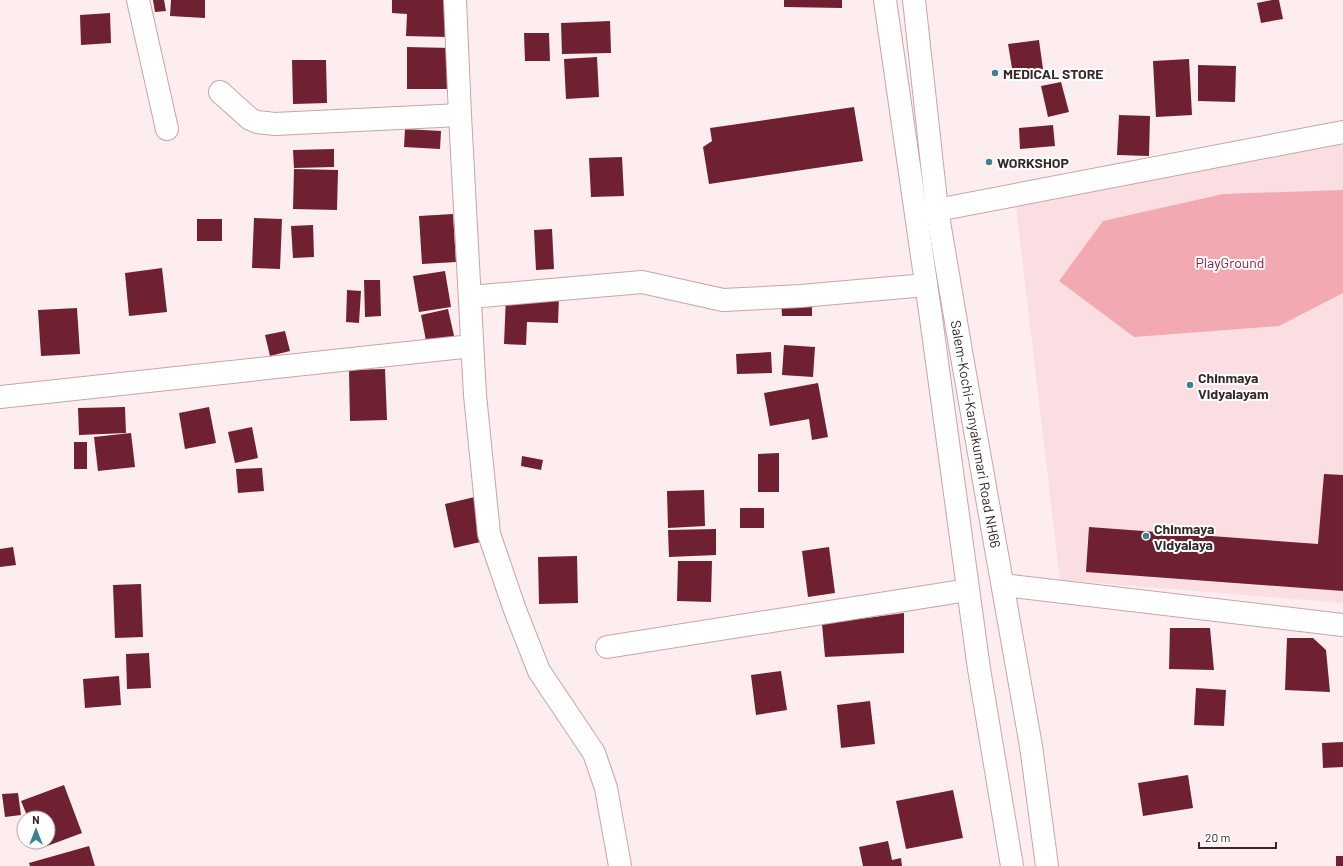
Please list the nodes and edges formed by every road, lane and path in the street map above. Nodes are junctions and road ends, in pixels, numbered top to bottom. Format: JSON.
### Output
{"nodes":[{"id":1,"x":138,"y":0,"type":"edge"},
{"id":2,"x":455,"y":0,"type":"edge"},
{"id":3,"x":886,"y":0,"type":"edge"},
{"id":4,"x":914,"y":0,"type":"edge"},
{"id":5,"x":220,"y":92,"type":"dead end"},
{"id":6,"x":460,"y":116,"type":"junction"},
{"id":7,"x":167,"y":129,"type":"dead end"},
{"id":8,"x":1343,"y":132,"type":"edge"},
{"id":9,"x":937,"y":210,"type":"junction"},
{"id":10,"x":926,"y":284,"type":"junction"},
{"id":11,"x":470,"y":297,"type":"junction"},
{"id":12,"x":472,"y":346,"type":"junction"},
{"id":13,"x":0,"y":397,"type":"edge"},
{"id":14,"x":1002,"y":585,"type":"junction"},
{"id":15,"x":968,"y":590,"type":"junction"},
{"id":16,"x":1343,"y":625,"type":"edge"},
{"id":17,"x":607,"y":647,"type":"dead end"},
{"id":18,"x":620,"y":866,"type":"edge"},
{"id":19,"x":1012,"y":866,"type":"edge"},
{"id":20,"x":1047,"y":866,"type":"edge"}],
"edges":[{"from":1,"to":7,"type":"main road"},
{"from":2,"to":6,"type":"main road"},
{"from":3,"to":10,"type":"main road"},
{"from":4,"to":9,"type":"main road","name":"Salem-Kochi-Kanyakumari Road NH66"},
{"from":5,"to":6,"type":"main road"},
{"from":6,"to":11,"type":"main road"},
{"from":8,"to":9,"type":"main road"},
{"from":9,"to":14,"type":"main road","name":"Salem-Kochi-Kanyakumari Road NH66"},
{"from":10,"to":11,"type":"main road"},
{"from":10,"to":15,"type":"main road"},
{"from":11,"to":12,"type":"main road"},
{"from":12,"to":13,"type":"main road"},
{"from":12,"to":18,"type":"main road"},
{"from":14,"to":16,"type":"main road"},
{"from":14,"to":20,"type":"main road","name":"Salem-Kochi-Kanyakumari Road NH66"},
{"from":15,"to":17,"type":"main road"},
{"from":15,"to":19,"type":"main road"}]}
